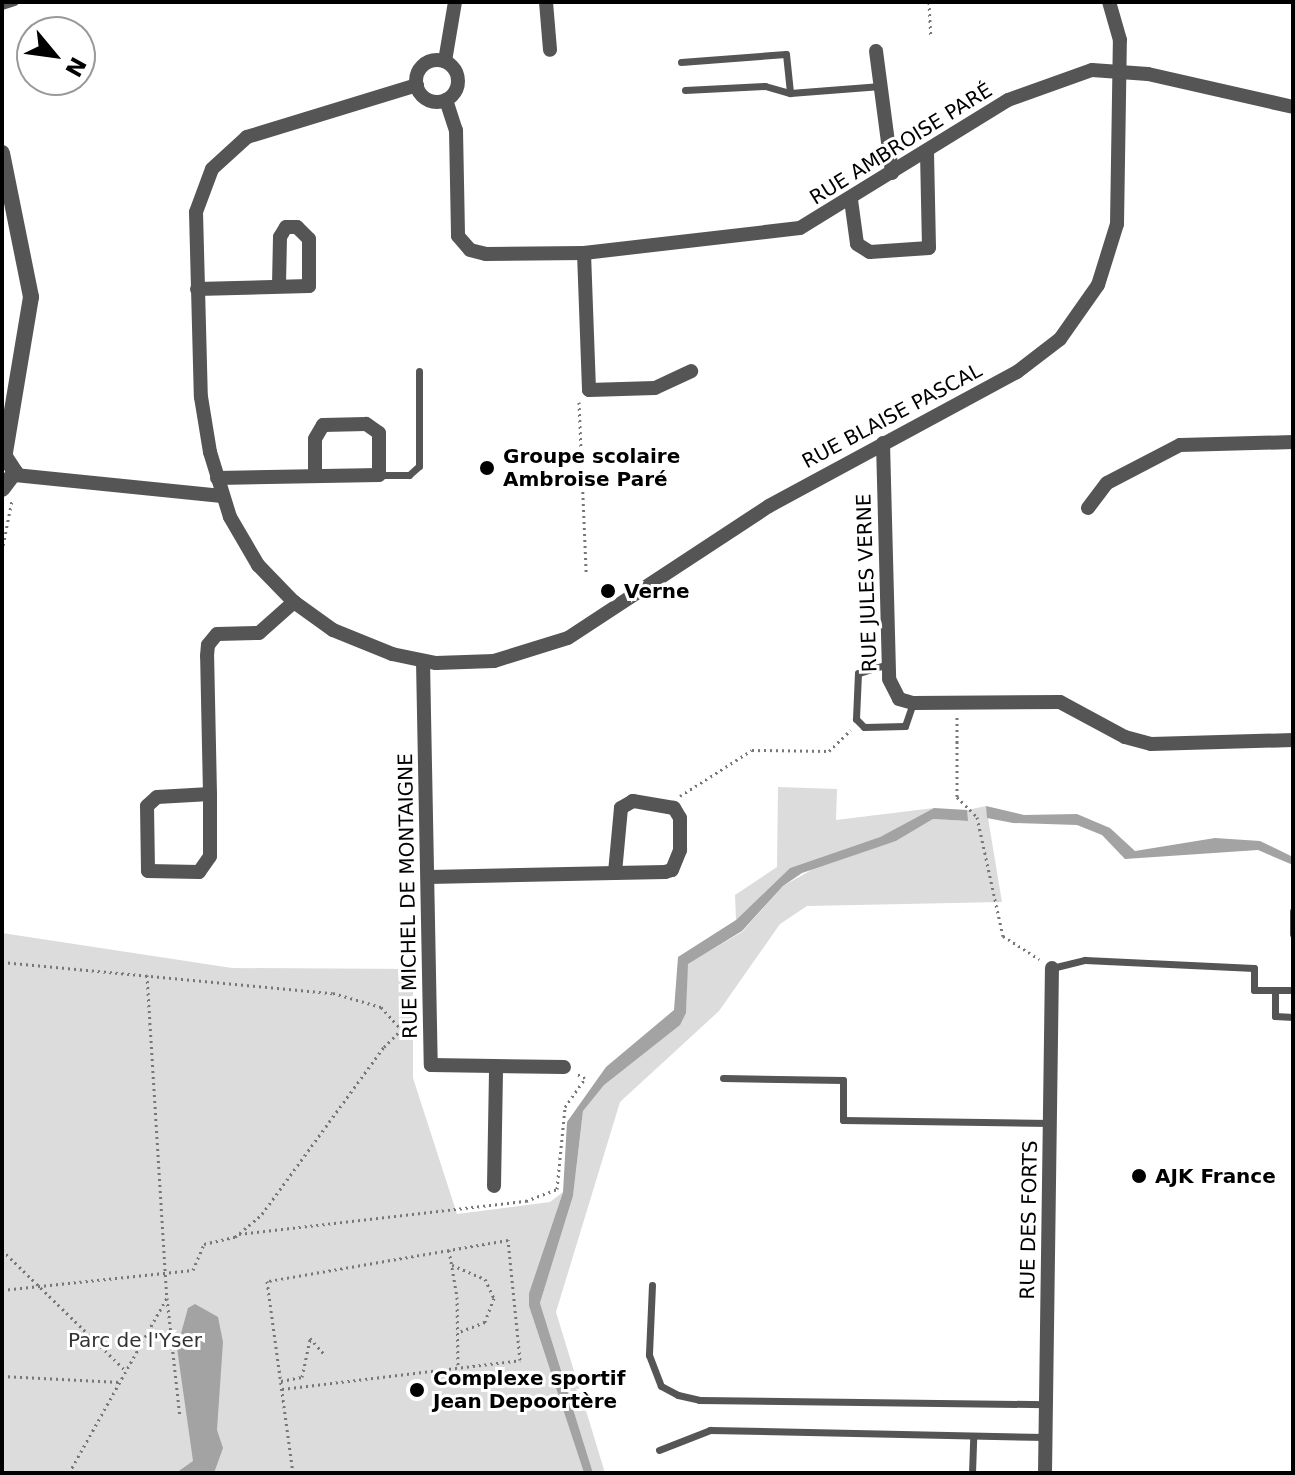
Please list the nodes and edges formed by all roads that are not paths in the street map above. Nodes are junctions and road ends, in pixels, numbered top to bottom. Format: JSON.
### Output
{"nodes":[{"id":1,"x":14,"y":2,"type":"edge"},
{"id":2,"x":455,"y":2,"type":"edge"},
{"id":3,"x":546,"y":2,"type":"edge"},
{"id":4,"x":1109,"y":2,"type":"edge"},
{"id":5,"x":2,"y":6,"type":"edge"},
{"id":6,"x":550,"y":50,"type":"dead end"},
{"id":7,"x":876,"y":51,"type":"dead end"},
{"id":8,"x":445,"y":61,"type":"junction"},
{"id":9,"x":681,"y":62,"type":"dead end"},
{"id":10,"x":1119,"y":70,"type":"junction"},
{"id":11,"x":417,"y":85,"type":"junction"},
{"id":12,"x":881,"y":86,"type":"junction"},
{"id":13,"x":685,"y":90,"type":"dead end"},
{"id":14,"x":790,"y":93,"type":"junction"},
{"id":15,"x":446,"y":100,"type":"junction"},
{"id":16,"x":1293,"y":107,"type":"edge"},
{"id":17,"x":927,"y":151,"type":"junction"},
{"id":18,"x":3,"y":164,"type":"edge"},
{"id":19,"x":892,"y":173,"type":"junction"},
{"id":20,"x":851,"y":200,"type":"junction"},
{"id":21,"x":584,"y":253,"type":"junction"},
{"id":22,"x":279,"y":286,"type":"dead end"},
{"id":23,"x":197,"y":289,"type":"junction"},
{"id":24,"x":419,"y":371,"type":"dead end"},
{"id":25,"x":691,"y":371,"type":"dead end"},
{"id":26,"x":1293,"y":442,"type":"edge"},
{"id":27,"x":883,"y":443,"type":"junction"},
{"id":28,"x":3,"y":453,"type":"edge"},
{"id":29,"x":15,"y":475,"type":"junction"},
{"id":30,"x":379,"y":475,"type":"junction"},
{"id":31,"x":315,"y":476,"type":"junction"},
{"id":32,"x":217,"y":478,"type":"junction"},
{"id":33,"x":2,"y":489,"type":"edge"},
{"id":34,"x":222,"y":496,"type":"junction"},
{"id":35,"x":1088,"y":508,"type":"dead end"},
{"id":36,"x":294,"y":602,"type":"junction"},
{"id":37,"x":423,"y":661,"type":"junction"},
{"id":38,"x":888,"y":664,"type":"junction"},
{"id":39,"x":913,"y":703,"type":"junction"},
{"id":40,"x":1293,"y":740,"type":"edge"},
{"id":41,"x":210,"y":794,"type":"junction"},
{"id":42,"x":615,"y":873,"type":"junction"},
{"id":43,"x":429,"y":877,"type":"junction"},
{"id":44,"x":1293,"y":911,"type":"edge"},
{"id":45,"x":1293,"y":934,"type":"edge"},
{"id":46,"x":1052,"y":968,"type":"joint"},
{"id":47,"x":1275,"y":990,"type":"junction"},
{"id":48,"x":1293,"y":990,"type":"edge"},
{"id":49,"x":1293,"y":1017,"type":"edge"},
{"id":50,"x":496,"y":1067,"type":"junction"},
{"id":51,"x":564,"y":1067,"type":"dead end"},
{"id":52,"x":723,"y":1078,"type":"dead end"},
{"id":53,"x":1050,"y":1123,"type":"junction"},
{"id":54,"x":494,"y":1186,"type":"dead end"},
{"id":55,"x":652,"y":1285,"type":"dead end"},
{"id":56,"x":1046,"y":1404,"type":"junction"},
{"id":57,"x":973,"y":1436,"type":"junction"},
{"id":58,"x":1046,"y":1437,"type":"junction"},
{"id":59,"x":659,"y":1450,"type":"dead end"},
{"id":60,"x":972,"y":1473,"type":"edge"},
{"id":61,"x":1045,"y":1473,"type":"edge"}],
"edges":[{"from":1,"to":5,"type":"lane"},
{"from":2,"to":8,"type":"street"},
{"from":3,"to":6,"type":"street"},
{"from":4,"to":10,"type":"street","name":"RUE BLAISE PASCAL"},
{"from":7,"to":12,"type":"street"},
{"from":8,"to":11,"type":"street"},
{"from":8,"to":15,"type":"street"},
{"from":9,"to":14,"type":"lane"},
{"from":10,"to":16,"type":"street","name":"RUE AMBROISE PARÉ"},
{"from":10,"to":17,"type":"street","name":"RUE AMBROISE PARÉ"},
{"from":10,"to":27,"type":"street","name":"RUE BLAISE PASCAL"},
{"from":11,"to":15,"type":"street"},
{"from":11,"to":23,"type":"street","name":"RUE BLAISE PASCAL"},
{"from":12,"to":14,"type":"lane"},
{"from":12,"to":19,"type":"street"},
{"from":13,"to":14,"type":"lane"},
{"from":15,"to":21,"type":"street","name":"RUE AMBROISE PARÉ"},
{"from":17,"to":19,"type":"street","name":"RUE AMBROISE PARÉ"},
{"from":17,"to":20,"type":"street"},
{"from":18,"to":28,"type":"street"},
{"from":19,"to":20,"type":"street","name":"RUE AMBROISE PARÉ"},
{"from":20,"to":21,"type":"street","name":"RUE AMBROISE PARÉ"},
{"from":21,"to":25,"type":"street"},
{"from":22,"to":23,"type":"street"},
{"from":23,"to":32,"type":"street","name":"RUE BLAISE PASCAL"},
{"from":24,"to":30,"type":"lane"},
{"from":26,"to":35,"type":"street"},
{"from":27,"to":37,"type":"street","name":"RUE BLAISE PASCAL"},
{"from":27,"to":38,"type":"street","name":"RUE JULES VERNE"},
{"from":28,"to":29,"type":"street"},
{"from":29,"to":33,"type":"street"},
{"from":29,"to":34,"type":"street"},
{"from":30,"to":31,"type":"street"},
{"from":30,"to":31,"type":"street"},
{"from":31,"to":32,"type":"street"},
{"from":32,"to":34,"type":"street","name":"RUE BLAISE PASCAL"},
{"from":34,"to":36,"type":"street","name":"RUE BLAISE PASCAL"},
{"from":36,"to":37,"type":"street","name":"RUE BLAISE PASCAL"},
{"from":36,"to":41,"type":"street"},
{"from":37,"to":43,"type":"street","name":"RUE MICHEL DE MONTAIGNE"},
{"from":38,"to":39,"type":"street","name":"RUE JULES VERNE"},
{"from":38,"to":39,"type":"lane"},
{"from":39,"to":40,"type":"street"},
{"from":41,"to":41,"type":"street"},
{"from":42,"to":42,"type":"street"},
{"from":42,"to":43,"type":"street"},
{"from":43,"to":50,"type":"street","name":"RUE MICHEL DE MONTAIGNE"},
{"from":44,"to":45,"type":"lane"},
{"from":46,"to":47,"type":"lane"},
{"from":46,"to":53,"type":"street","name":"RUE DES FORTS"},
{"from":47,"to":48,"type":"lane"},
{"from":47,"to":49,"type":"lane"},
{"from":50,"to":51,"type":"street","name":"RUE MICHEL DE MONTAIGNE"},
{"from":50,"to":54,"type":"street"},
{"from":52,"to":53,"type":"lane"},
{"from":53,"to":56,"type":"street","name":"RUE DES FORTS"},
{"from":55,"to":56,"type":"lane"},
{"from":56,"to":58,"type":"street","name":"RUE DES FORTS"},
{"from":57,"to":58,"type":"lane"},
{"from":57,"to":59,"type":"lane"},
{"from":57,"to":60,"type":"lane"},
{"from":58,"to":61,"type":"street","name":"RUE DES FORTS"}]}
